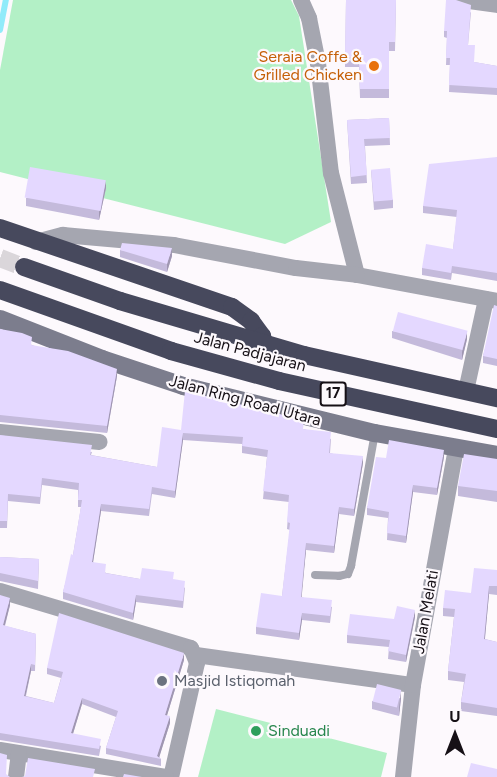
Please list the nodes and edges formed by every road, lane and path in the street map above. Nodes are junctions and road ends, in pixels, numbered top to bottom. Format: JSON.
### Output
{"nodes":[{"id":1,"x":301,"y":0,"type":"edge"},
{"id":2,"x":462,"y":0,"type":"edge"},
{"id":3,"x":497,"y":6,"type":"edge"},
{"id":4,"x":0,"y":228,"type":"edge"},
{"id":5,"x":36,"y":242,"type":"junction"},
{"id":6,"x":24,"y":267,"type":"tunnel mouth"},
{"id":7,"x":357,"y":275,"type":"junction"},
{"id":8,"x":0,"y":290,"type":"edge"},
{"id":9,"x":492,"y":300,"type":"edge"},
{"id":10,"x":0,"y":319,"type":"edge"},
{"id":11,"x":264,"y":344,"type":"junction"},
{"id":12,"x":466,"y":391,"type":"junction"},
{"id":13,"x":497,"y":398,"type":"edge"},
{"id":14,"x":497,"y":429,"type":"edge"},
{"id":15,"x":0,"y":432,"type":"edge"},
{"id":16,"x":375,"y":433,"type":"junction"},
{"id":17,"x":99,"y":442,"type":"dead end"},
{"id":18,"x":456,"y":448,"type":"junction"},
{"id":19,"x":497,"y":455,"type":"edge"},
{"id":20,"x":315,"y":575,"type":"dead end"},
{"id":21,"x":0,"y":591,"type":"edge"},
{"id":22,"x":196,"y":655,"type":"junction"},
{"id":23,"x":413,"y":685,"type":"junction"},
{"id":24,"x":0,"y":750,"type":"edge"},
{"id":25,"x":19,"y":753,"type":"junction"},
{"id":26,"x":16,"y":777,"type":"edge"},
{"id":27,"x":166,"y":777,"type":"edge"},
{"id":28,"x":171,"y":777,"type":"edge"},
{"id":29,"x":403,"y":777,"type":"edge"}],
"edges":[{"from":1,"to":7,"type":"street"},
{"from":2,"to":3,"type":"street"},
{"from":4,"to":5,"type":"highway"},
{"from":5,"to":7,"type":"street"},
{"from":5,"to":11,"type":"highway"},
{"from":6,"to":11,"type":"highway","name":"Jalan Padjajaran","number":"17"},
{"from":7,"to":9,"type":"street"},
{"from":8,"to":14,"type":"highway","name":"Jalan Padjajaran","number":"17"},
{"from":9,"to":12,"type":"street"},
{"from":10,"to":16,"type":"street","name":"Jalan Ring Road Utara"},
{"from":11,"to":12,"type":"highway","name":"Jalan Padjajaran","number":"17"},
{"from":12,"to":13,"type":"highway","name":"Jalan Padjajaran","number":"17"},
{"from":15,"to":17,"type":"street"},
{"from":16,"to":18,"type":"street","name":"Jalan Ring Road Utara"},
{"from":16,"to":20,"type":"lane"},
{"from":18,"to":19,"type":"street","name":"Jalan Ring Road Utara"},
{"from":18,"to":23,"type":"street","name":"Jalan Melati"},
{"from":21,"to":22,"type":"street"},
{"from":22,"to":23,"type":"street"},
{"from":22,"to":28,"type":"street"},
{"from":23,"to":29,"type":"street","name":"Jalan Melati"},
{"from":24,"to":25,"type":"street"},
{"from":25,"to":26,"type":"street"},
{"from":25,"to":27,"type":"street"}]}
